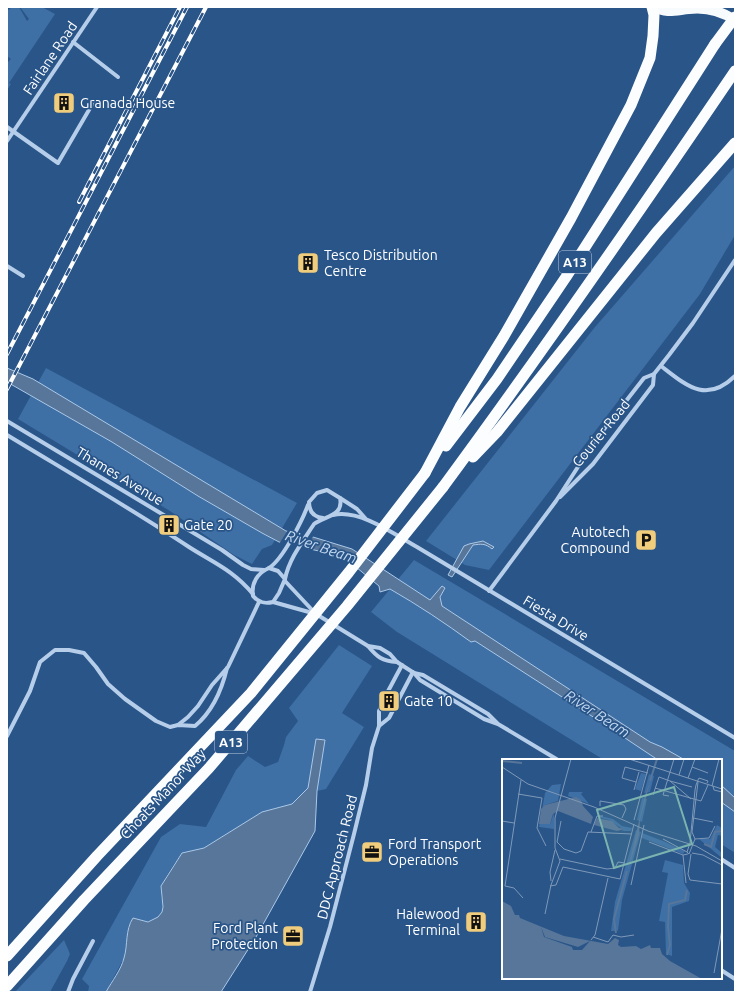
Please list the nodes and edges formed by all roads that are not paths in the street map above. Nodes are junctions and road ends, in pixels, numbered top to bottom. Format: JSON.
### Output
{"nodes":[{"id":1,"x":97,"y":7,"type":"edge"},
{"id":2,"x":654,"y":7,"type":"edge"},
{"id":3,"x":735,"y":17,"type":"edge"},
{"id":4,"x":735,"y":20,"type":"edge"},
{"id":5,"x":73,"y":42,"type":"junction"},
{"id":6,"x":735,"y":71,"type":"edge"},
{"id":7,"x":118,"y":77,"type":"dead end"},
{"id":8,"x":92,"y":103,"type":"dead end"},
{"id":9,"x":7,"y":127,"type":"edge"},
{"id":10,"x":13,"y":132,"type":"junction"},
{"id":11,"x":7,"y":141,"type":"edge"},
{"id":12,"x":735,"y":143,"type":"edge"},
{"id":13,"x":735,"y":260,"type":"edge"},
{"id":14,"x":7,"y":266,"type":"edge"},
{"id":15,"x":23,"y":276,"type":"dead end"},
{"id":16,"x":661,"y":366,"type":"junction"},
{"id":17,"x":654,"y":374,"type":"junction"},
{"id":18,"x":735,"y":376,"type":"edge"},
{"id":19,"x":7,"y":421,"type":"edge"},
{"id":20,"x":7,"y":435,"type":"edge"},
{"id":21,"x":425,"y":474,"type":"junction"},
{"id":22,"x":443,"y":487,"type":"junction"},
{"id":23,"x":340,"y":498,"type":"junction"},
{"id":24,"x":556,"y":501,"type":"junction"},
{"id":25,"x":309,"y":502,"type":"junction"},
{"id":26,"x":333,"y":516,"type":"junction"},
{"id":27,"x":323,"y":518,"type":"junction"},
{"id":28,"x":365,"y":519,"type":"junction"},
{"id":29,"x":266,"y":569,"type":"junction"},
{"id":30,"x":285,"y":580,"type":"junction"},
{"id":31,"x":489,"y":591,"type":"junction"},
{"id":32,"x":253,"y":594,"type":"junction"},
{"id":33,"x":258,"y":602,"type":"junction"},
{"id":34,"x":273,"y":602,"type":"junction"},
{"id":35,"x":316,"y":614,"type":"junction"},
{"id":36,"x":368,"y":646,"type":"junction"},
{"id":37,"x":397,"y":662,"type":"junction"},
{"id":38,"x":402,"y":665,"type":"junction"},
{"id":39,"x":227,"y":668,"type":"junction"},
{"id":40,"x":413,"y":673,"type":"junction"},
{"id":41,"x":178,"y":725,"type":"junction"},
{"id":42,"x":379,"y":726,"type":"junction"},
{"id":43,"x":7,"y":736,"type":"edge"},
{"id":44,"x":735,"y":738,"type":"edge"},
{"id":45,"x":556,"y":759,"type":"edge"},
{"id":46,"x":722,"y":860,"type":"edge"},
{"id":47,"x":735,"y":868,"type":"edge"},
{"id":48,"x":93,"y":941,"type":"dead end"},
{"id":49,"x":7,"y":956,"type":"edge"},
{"id":50,"x":722,"y":971,"type":"edge"},
{"id":51,"x":735,"y":979,"type":"edge"},
{"id":52,"x":7,"y":986,"type":"edge"},
{"id":53,"x":68,"y":992,"type":"edge"},
{"id":54,"x":310,"y":992,"type":"edge"}],
"edges":[{"from":1,"to":5,"type":"street","name":"Fairlane Road"},
{"from":2,"to":4,"type":"main road"},
{"from":2,"to":21,"type":"highway","number":"A13"},
{"from":3,"to":21,"type":"highway","number":"A13","bridge":true},
{"from":5,"to":7,"type":"street"},
{"from":5,"to":10,"type":"street","name":"Fairlane Road"},
{"from":6,"to":22,"type":"highway","number":"A13"},
{"from":8,"to":10,"type":"street"},
{"from":9,"to":10,"type":"street"},
{"from":10,"to":11,"type":"street","name":"Fairlane Road"},
{"from":12,"to":22,"type":"highway","number":"A13"},
{"from":13,"to":16,"type":"street","name":"Courier Road"},
{"from":14,"to":15,"type":"street"},
{"from":16,"to":17,"type":"street","name":"Courier Road"},
{"from":16,"to":18,"type":"street"},
{"from":17,"to":24,"type":"street","name":"Courier Road"},
{"from":17,"to":24,"type":"street","name":"Courier Road"},
{"from":19,"to":29,"type":"street","name":"Thames Avenue"},
{"from":20,"to":32,"type":"street","name":"Thames Avenue"},
{"from":21,"to":49,"type":"highway","name":"Choats Manor Way","number":"A13","bridge":true},
{"from":22,"to":52,"type":"highway","name":"Choats Manor Way","number":"A13","bridge":true},
{"from":23,"to":25,"type":"street"},
{"from":23,"to":26,"type":"street"},
{"from":23,"to":28,"type":"street","name":"Fiesta Drive"},
{"from":24,"to":31,"type":"street","name":"Courier Road"},
{"from":25,"to":27,"type":"street"},
{"from":25,"to":29,"type":"street"},
{"from":26,"to":27,"type":"street"},
{"from":26,"to":28,"type":"street","name":"Fiesta Drive"},
{"from":27,"to":30,"type":"street"},
{"from":28,"to":31,"type":"street","name":"Fiesta Drive"},
{"from":29,"to":30,"type":"street"},
{"from":29,"to":32,"type":"street"},
{"from":30,"to":34,"type":"street"},
{"from":30,"to":35,"type":"street"},
{"from":31,"to":44,"type":"street","name":"Fiesta Drive"},
{"from":32,"to":33,"type":"street"},
{"from":33,"to":34,"type":"street"},
{"from":33,"to":39,"type":"street"},
{"from":34,"to":35,"type":"street"},
{"from":35,"to":36,"type":"street"},
{"from":36,"to":37,"type":"street"},
{"from":36,"to":37,"type":"street"},
{"from":37,"to":38,"type":"street"},
{"from":38,"to":40,"type":"street"},
{"from":38,"to":42,"type":"street"},
{"from":39,"to":41,"type":"street"},
{"from":39,"to":41,"type":"street"},
{"from":40,"to":42,"type":"street"},
{"from":40,"to":45,"type":"street"},
{"from":41,"to":43,"type":"street"},
{"from":42,"to":54,"type":"street","name":"DDC Approach Road"},
{"from":46,"to":47,"type":"street"},
{"from":48,"to":53,"type":"street"},
{"from":50,"to":51,"type":"street"}]}
